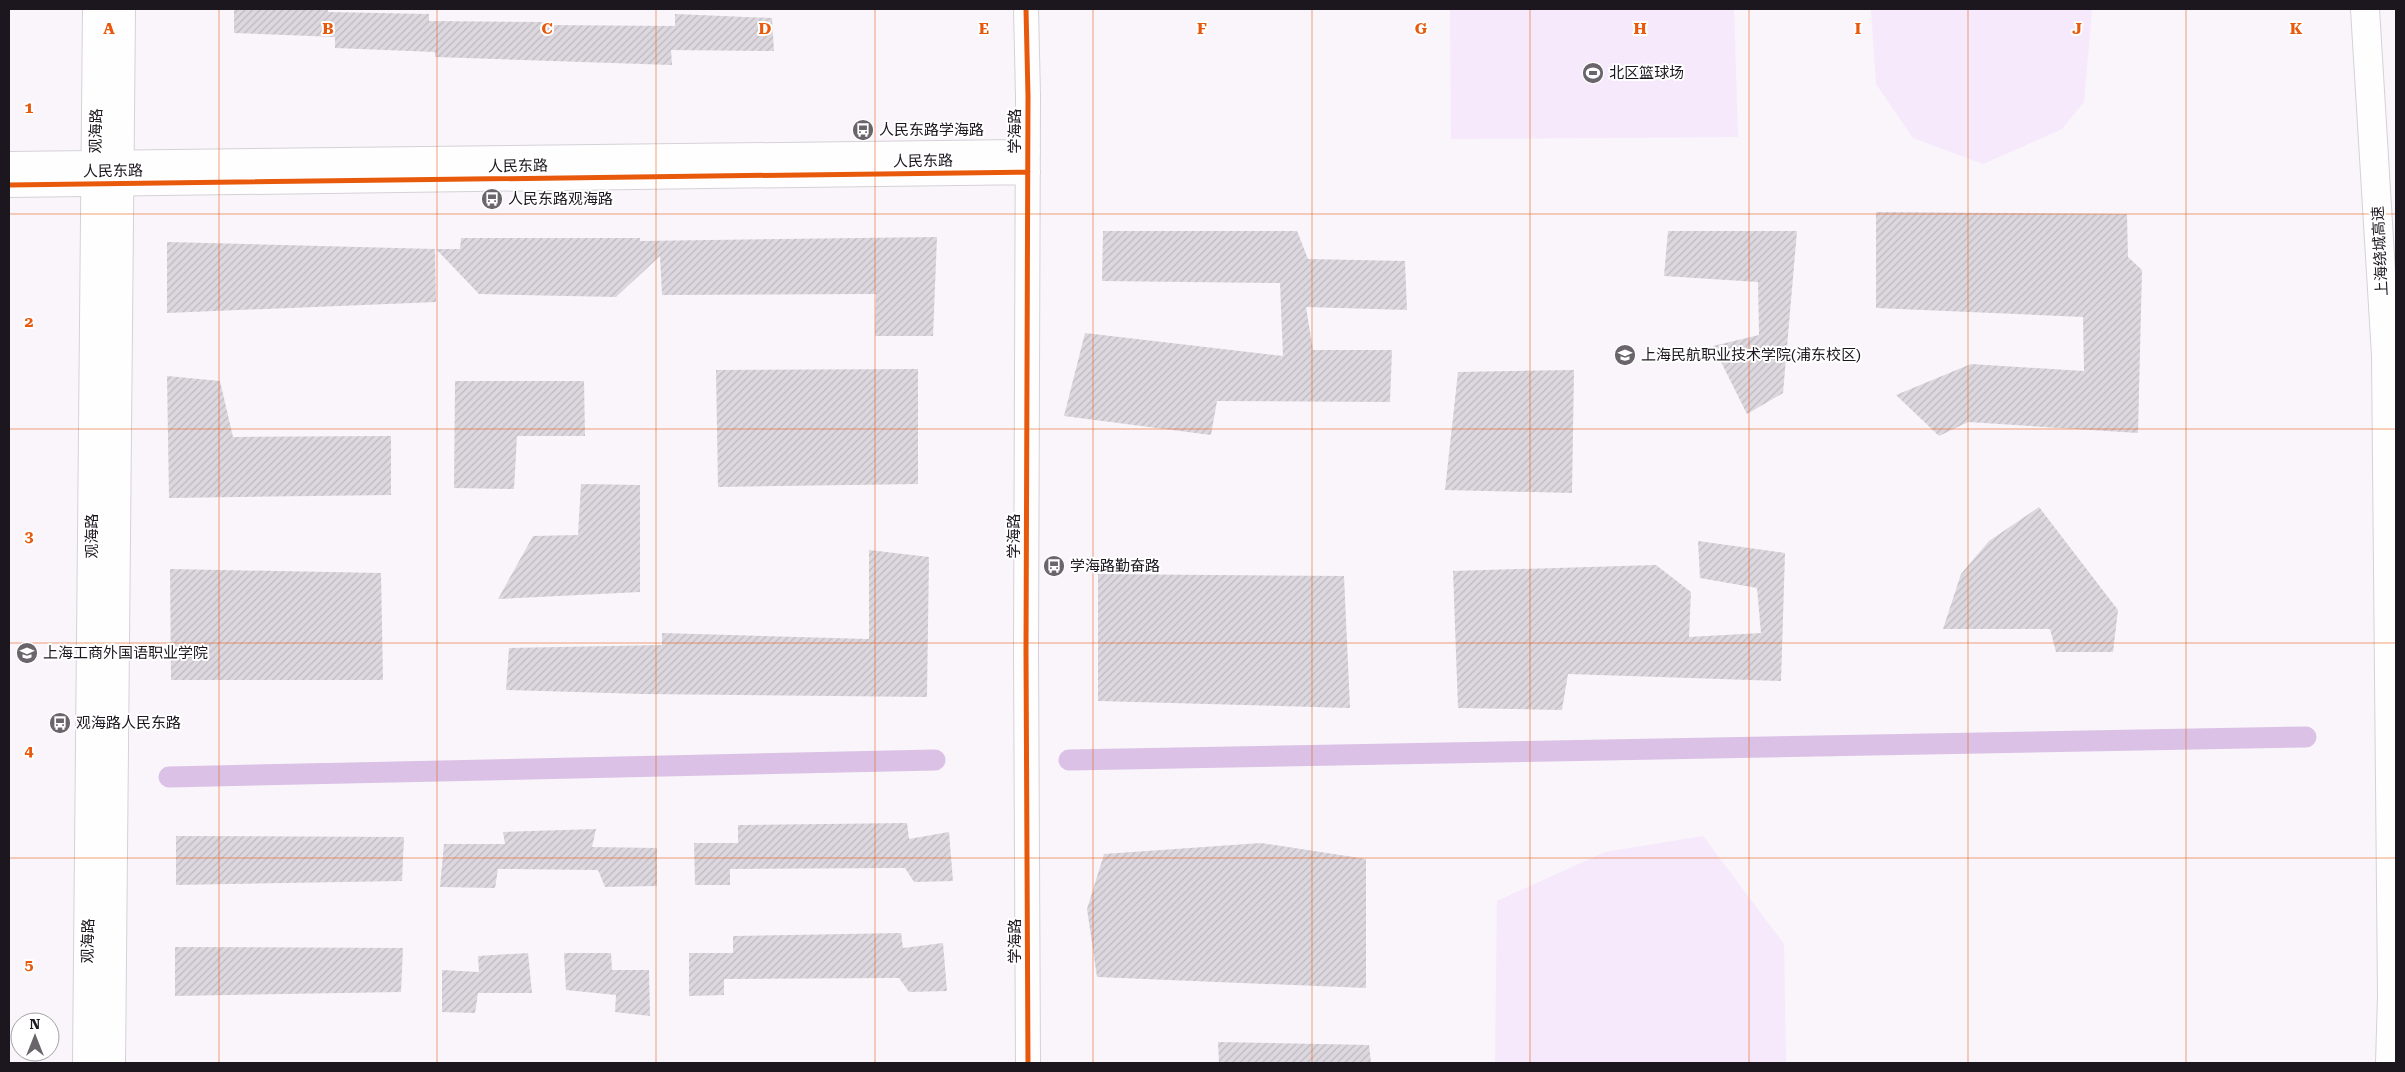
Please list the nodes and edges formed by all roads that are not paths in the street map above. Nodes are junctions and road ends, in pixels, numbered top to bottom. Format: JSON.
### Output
{"nodes":[{"id":1,"x":97,"y":9,"type":"edge"},
{"id":2,"x":121,"y":9,"type":"edge"},
{"id":3,"x":1026,"y":9,"type":"edge"},
{"id":4,"x":2365,"y":9,"type":"edge"},
{"id":5,"x":1028,"y":162,"type":"junction"},
{"id":6,"x":9,"y":164,"type":"edge"},
{"id":7,"x":107,"y":173,"type":"junction"},
{"id":8,"x":9,"y":185,"type":"edge"},
{"id":9,"x":87,"y":1063,"type":"edge"},
{"id":10,"x":111,"y":1063,"type":"edge"},
{"id":11,"x":1028,"y":1063,"type":"edge"},
{"id":12,"x":2390,"y":1063,"type":"edge"}],
"edges":[{"from":1,"to":7,"type":"main road","name":"观海路"},
{"from":2,"to":7,"type":"main road","name":"观海路"},
{"from":3,"to":5,"type":"street","name":"学海路"},
{"from":4,"to":12,"type":"main road","name":"上海绕城高速"},
{"from":5,"to":7,"type":"street","name":"人民东路"},
{"from":5,"to":11,"type":"street","name":"学海路"},
{"from":6,"to":7,"type":"street","name":"人民东路"},
{"from":7,"to":8,"type":"street","name":"人民东路"},
{"from":7,"to":9,"type":"main road","name":"观海路"},
{"from":7,"to":10,"type":"main road","name":"观海路"}]}
